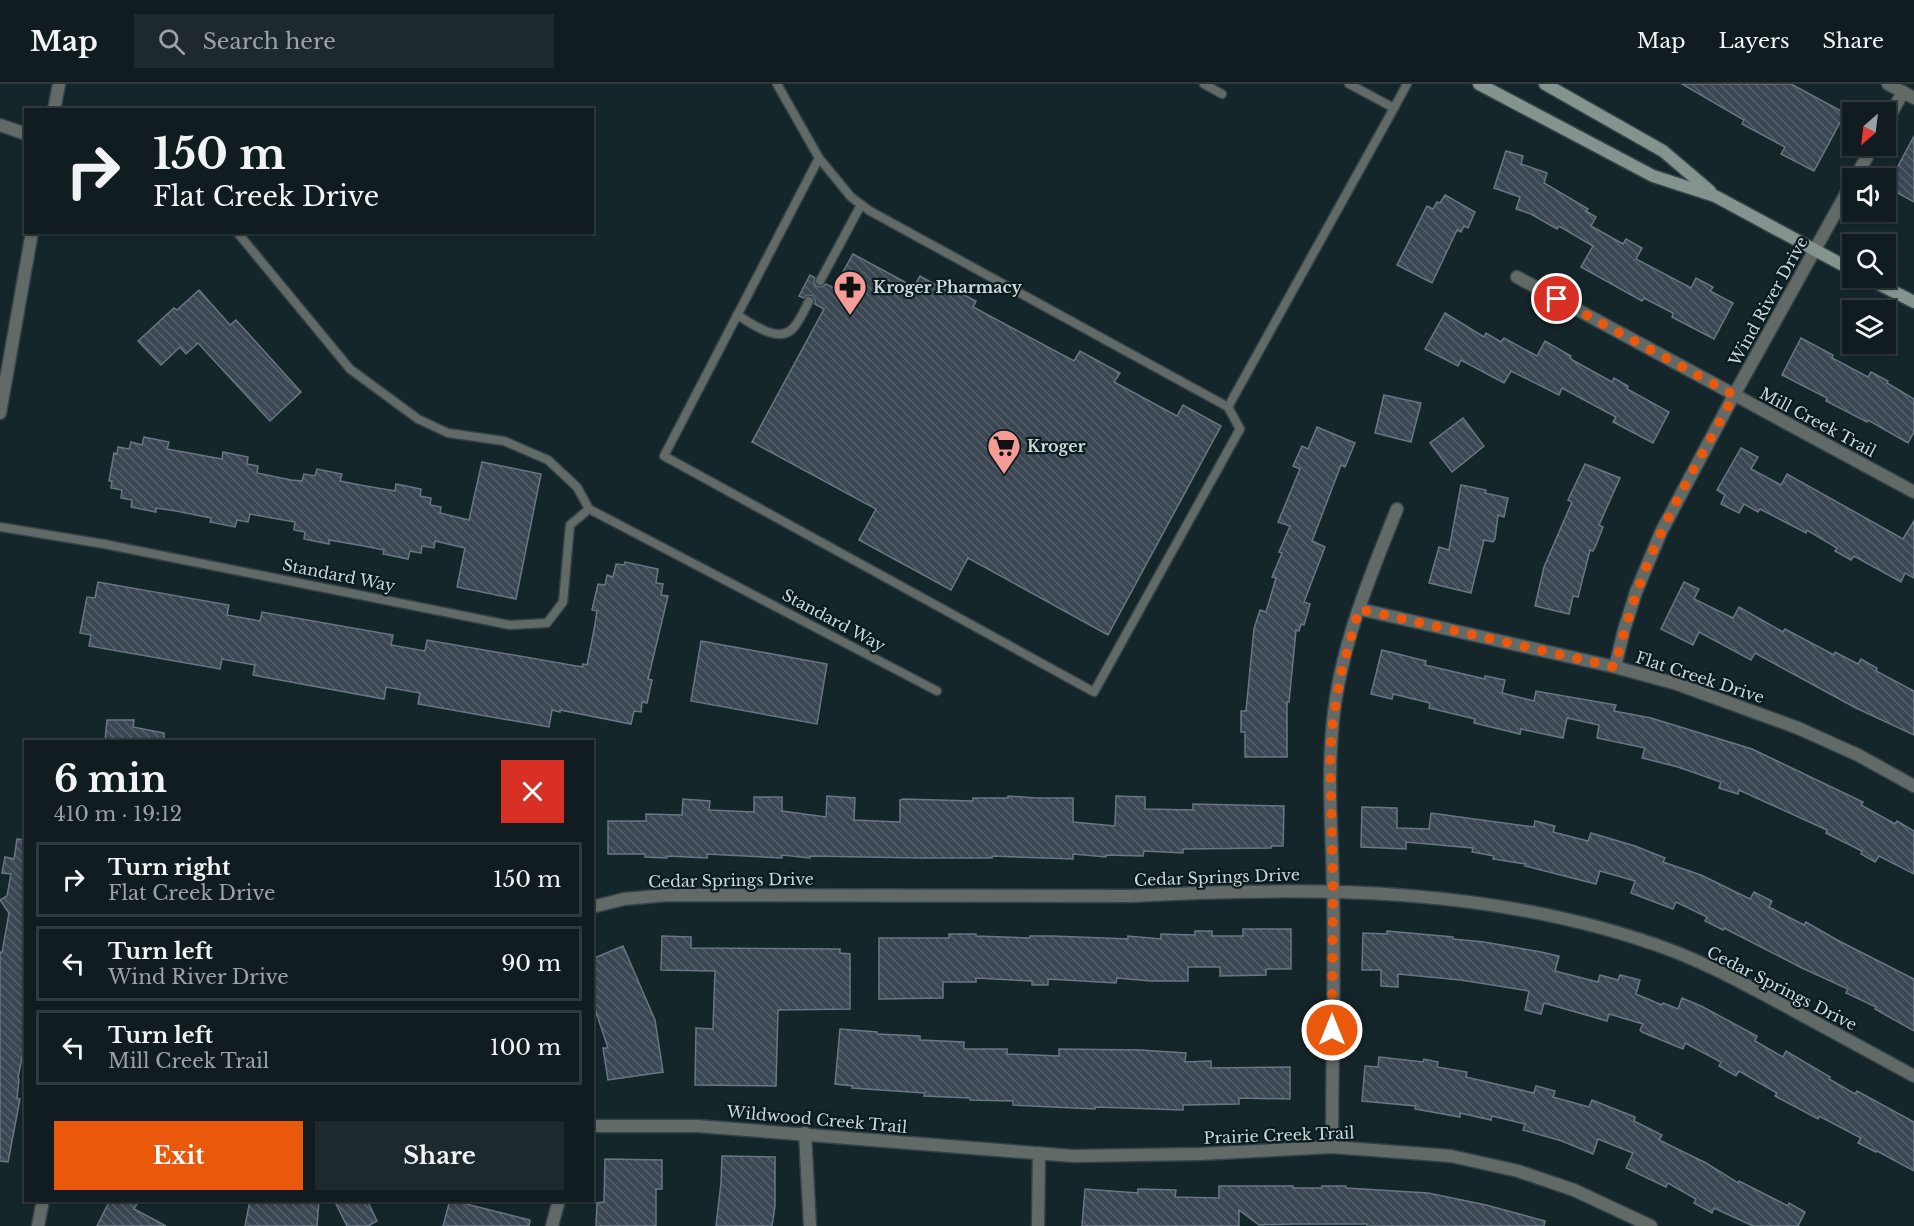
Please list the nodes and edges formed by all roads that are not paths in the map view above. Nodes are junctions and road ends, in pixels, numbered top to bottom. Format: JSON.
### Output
{"nodes":[{"id":1,"x":59,"y":84,"type":"edge"},
{"id":2,"x":777,"y":84,"type":"edge"},
{"id":3,"x":1204,"y":84,"type":"edge"},
{"id":4,"x":1349,"y":84,"type":"edge"},
{"id":5,"x":1407,"y":84,"type":"edge"},
{"id":6,"x":1479,"y":84,"type":"edge"},
{"id":7,"x":1545,"y":84,"type":"edge"},
{"id":8,"x":1888,"y":84,"type":"edge"},
{"id":9,"x":1222,"y":94,"type":"dead end"},
{"id":10,"x":1908,"y":95,"type":"edge"},
{"id":11,"x":54,"y":108,"type":"edge"},
{"id":12,"x":1394,"y":108,"type":"junction"},
{"id":13,"x":1896,"y":110,"type":"edge"},
{"id":14,"x":0,"y":125,"type":"edge"},
{"id":15,"x":24,"y":133,"type":"edge"},
{"id":16,"x":819,"y":158,"type":"junction"},
{"id":17,"x":1715,"y":196,"type":"junction"},
{"id":18,"x":1842,"y":202,"type":"edge"},
{"id":19,"x":861,"y":205,"type":"junction"},
{"id":20,"x":32,"y":234,"type":"edge"},
{"id":21,"x":239,"y":234,"type":"edge"},
{"id":22,"x":1816,"y":250,"type":"junction"},
{"id":23,"x":1842,"y":264,"type":"edge"},
{"id":24,"x":1517,"y":277,"type":"dead end"},
{"id":25,"x":820,"y":280,"type":"dead end"},
{"id":26,"x":1887,"y":288,"type":"edge"},
{"id":27,"x":809,"y":301,"type":"dead end"},
{"id":28,"x":1914,"y":302,"type":"edge"},
{"id":29,"x":737,"y":315,"type":"junction"},
{"id":30,"x":1734,"y":395,"type":"junction"},
{"id":31,"x":1228,"y":407,"type":"junction"},
{"id":32,"x":0,"y":413,"type":"edge"},
{"id":33,"x":1914,"y":492,"type":"edge"},
{"id":34,"x":589,"y":509,"type":"junction"},
{"id":35,"x":1397,"y":509,"type":"dead end"},
{"id":36,"x":0,"y":527,"type":"edge"},
{"id":37,"x":1359,"y":609,"type":"junction"},
{"id":38,"x":1615,"y":667,"type":"junction"},
{"id":39,"x":937,"y":691,"type":"dead end"},
{"id":40,"x":1914,"y":786,"type":"edge"},
{"id":41,"x":1333,"y":890,"type":"junction"},
{"id":42,"x":594,"y":906,"type":"edge"},
{"id":43,"x":1914,"y":1076,"type":"edge"},
{"id":44,"x":594,"y":1126,"type":"edge"},
{"id":45,"x":805,"y":1133,"type":"junction"},
{"id":46,"x":1332,"y":1147,"type":"junction"},
{"id":47,"x":1039,"y":1153,"type":"junction"},
{"id":48,"x":43,"y":1202,"type":"edge"},
{"id":49,"x":558,"y":1202,"type":"edge"},
{"id":50,"x":38,"y":1226,"type":"edge"},
{"id":51,"x":552,"y":1226,"type":"edge"},
{"id":52,"x":810,"y":1226,"type":"edge"},
{"id":53,"x":1038,"y":1226,"type":"edge"},
{"id":54,"x":1651,"y":1226,"type":"edge"}],
"edges":[{"from":1,"to":11,"type":"street"},
{"from":2,"to":16,"type":"lane"},
{"from":3,"to":9,"type":"lane"},
{"from":4,"to":12,"type":"lane"},
{"from":5,"to":12,"type":"lane"},
{"from":6,"to":17,"type":"main road"},
{"from":7,"to":17,"type":"main road"},
{"from":8,"to":10,"type":"street"},
{"from":10,"to":13,"type":"street"},
{"from":12,"to":31,"type":"lane"},
{"from":14,"to":15,"type":"street"},
{"from":16,"to":19,"type":"lane"},
{"from":16,"to":29,"type":"lane"},
{"from":17,"to":22,"type":"main road"},
{"from":18,"to":22,"type":"street","name":"Wind River Drive"},
{"from":19,"to":25,"type":"lane"},
{"from":19,"to":31,"type":"lane"},
{"from":20,"to":32,"type":"street"},
{"from":21,"to":34,"type":"lane"},
{"from":22,"to":23,"type":"main road"},
{"from":22,"to":30,"type":"street","name":"Wind River Drive"},
{"from":24,"to":30,"type":"street","name":"Mill Creek Trail"},
{"from":26,"to":28,"type":"main road"},
{"from":27,"to":29,"type":"lane"},
{"from":29,"to":31,"type":"lane"},
{"from":30,"to":33,"type":"street","name":"Mill Creek Trail"},
{"from":30,"to":38,"type":"street","name":"Wind River Drive"},
{"from":34,"to":36,"type":"lane","name":"Standard Way"},
{"from":34,"to":39,"type":"lane","name":"Standard Way"},
{"from":35,"to":37,"type":"street"},
{"from":37,"to":38,"type":"street","name":"Flat Creek Drive"},
{"from":37,"to":41,"type":"street"},
{"from":38,"to":40,"type":"street","name":"Flat Creek Drive"},
{"from":41,"to":42,"type":"street","name":"Cedar Springs Drive"},
{"from":41,"to":43,"type":"street","name":"Cedar Springs Drive"},
{"from":41,"to":46,"type":"street"},
{"from":44,"to":45,"type":"street","name":"Wildwood Creek Trail"},
{"from":45,"to":47,"type":"street","name":"Wildwood Creek Trail"},
{"from":45,"to":52,"type":"street"},
{"from":46,"to":47,"type":"street","name":"Prairie Creek Trail"},
{"from":46,"to":54,"type":"street","name":"Prairie Creek Trail"},
{"from":47,"to":53,"type":"street"},
{"from":48,"to":50,"type":"street"},
{"from":49,"to":51,"type":"street"}]}
